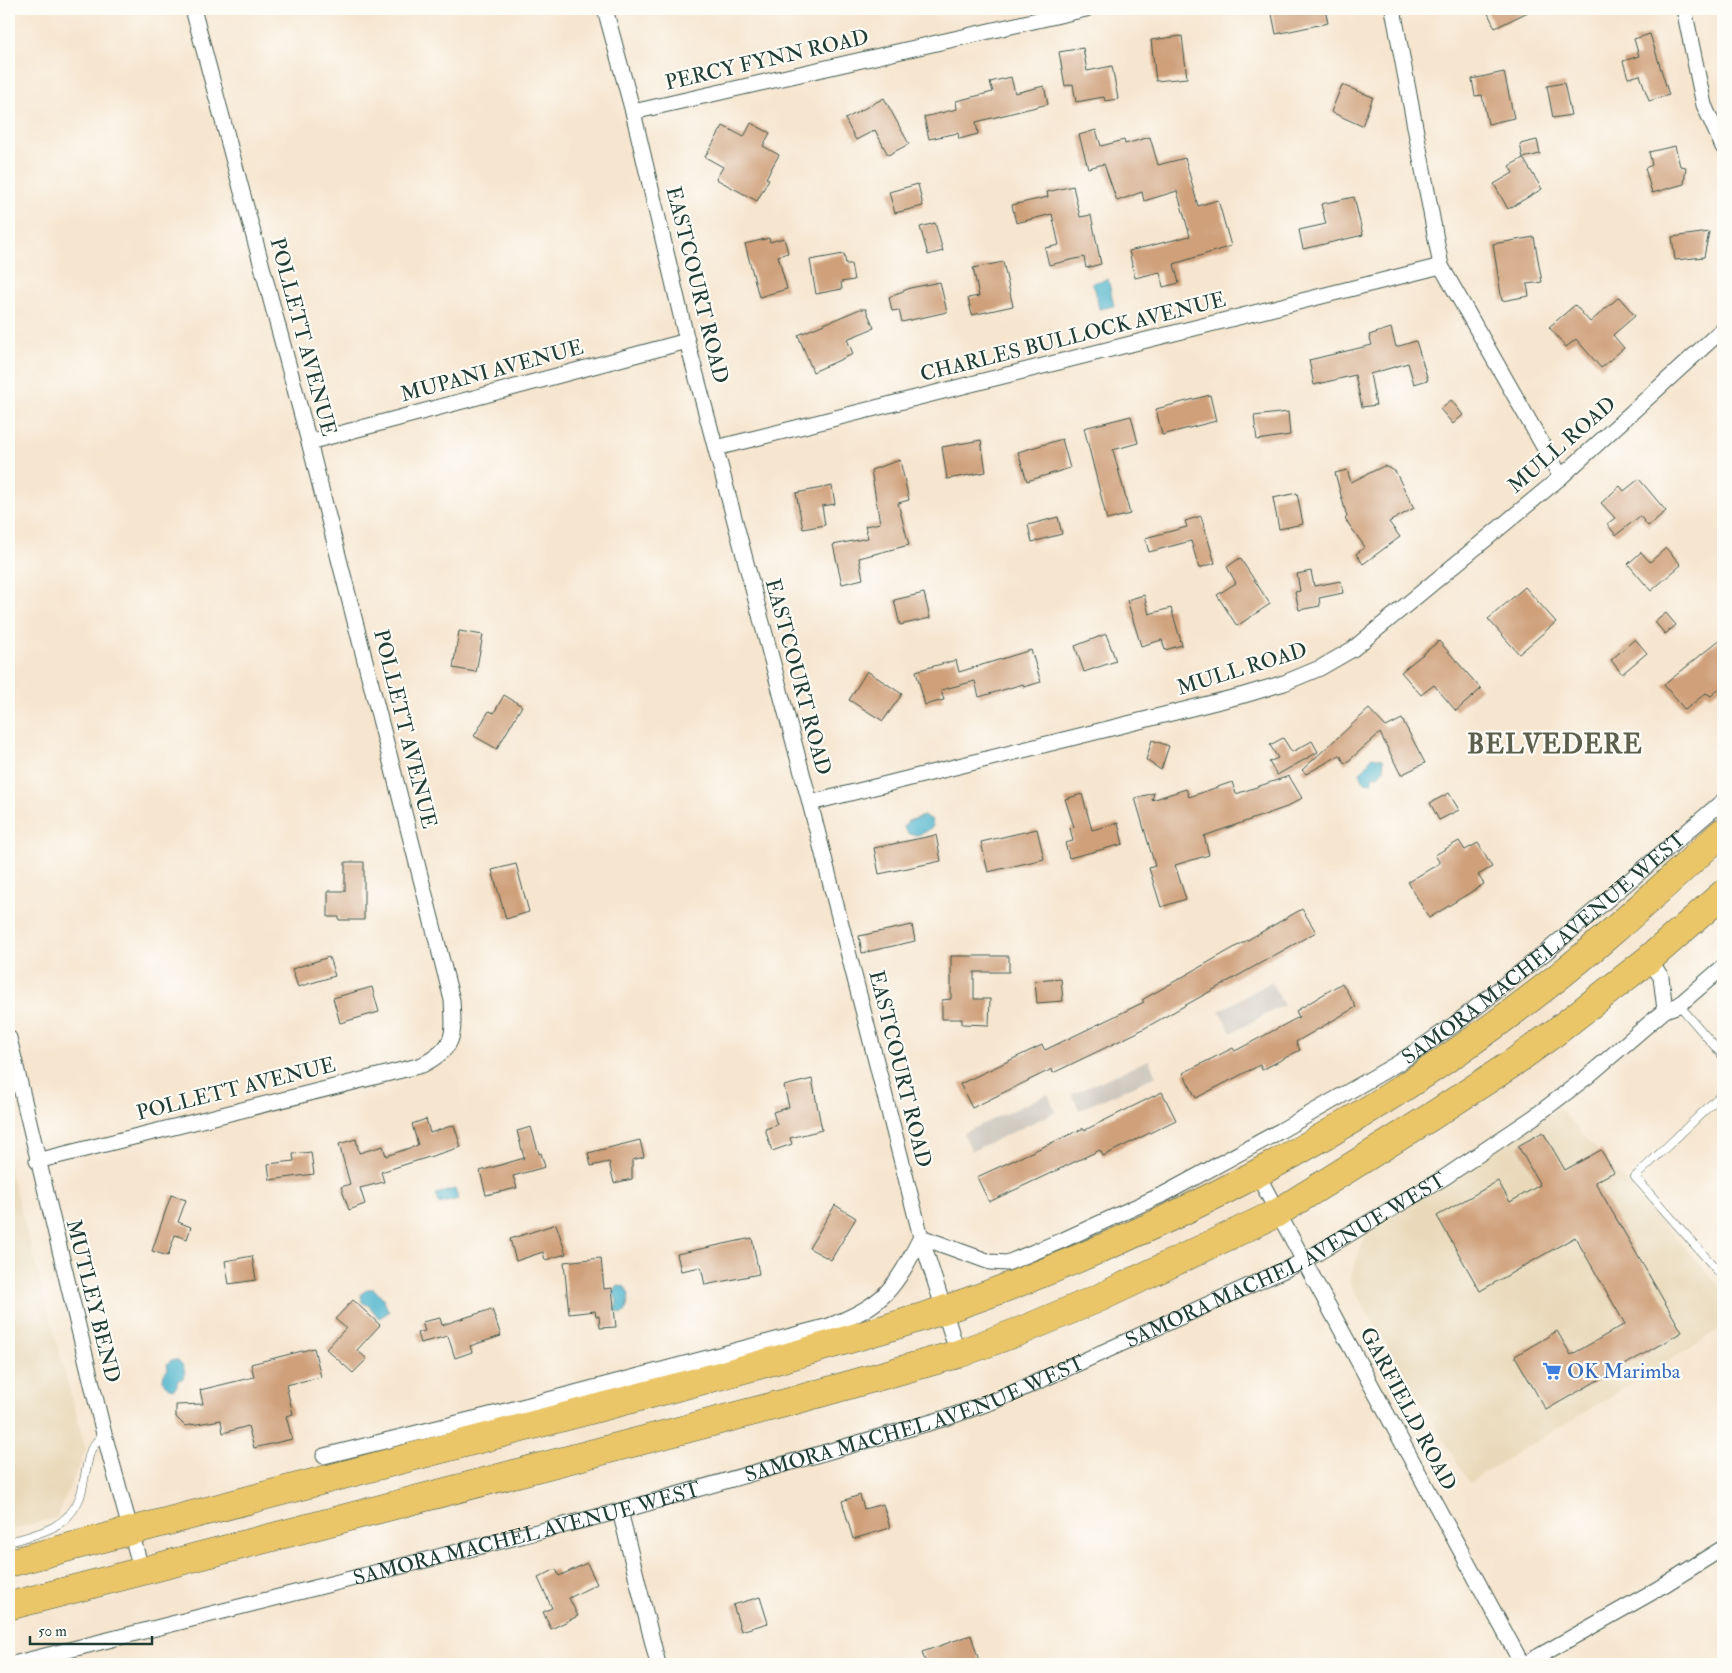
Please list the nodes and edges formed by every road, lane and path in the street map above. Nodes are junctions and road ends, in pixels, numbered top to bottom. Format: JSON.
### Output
{"nodes":[{"id":1,"x":193,"y":9,"type":"edge"},
{"id":2,"x":605,"y":9,"type":"edge"},
{"id":3,"x":1086,"y":9,"type":"edge"},
{"id":4,"x":1393,"y":9,"type":"edge"},
{"id":5,"x":1684,"y":9,"type":"edge"},
{"id":6,"x":633,"y":112,"type":"junction"},
{"id":7,"x":1723,"y":147,"type":"edge"},
{"id":8,"x":1441,"y":266,"type":"junction"},
{"id":9,"x":1723,"y":329,"type":"edge"},
{"id":10,"x":687,"y":342,"type":"junction"},
{"id":11,"x":309,"y":442,"type":"junction"},
{"id":12,"x":716,"y":448,"type":"junction"},
{"id":13,"x":1562,"y":477,"type":"junction"},
{"id":14,"x":1723,"y":801,"type":"edge"},
{"id":15,"x":810,"y":803,"type":"junction"},
{"id":16,"x":1723,"y":832,"type":"edge"},
{"id":17,"x":1723,"y":894,"type":"edge"},
{"id":18,"x":1650,"y":959,"type":"junction"},
{"id":19,"x":1723,"y":967,"type":"edge"},
{"id":20,"x":1679,"y":1005,"type":"junction"},
{"id":21,"x":1665,"y":1010,"type":"junction"},
{"id":22,"x":9,"y":1038,"type":"edge"},
{"id":23,"x":1723,"y":1056,"type":"edge"},
{"id":24,"x":1723,"y":1093,"type":"edge"},
{"id":25,"x":37,"y":1161,"type":"junction"},
{"id":26,"x":1257,"y":1174,"type":"junction"},
{"id":27,"x":1277,"y":1213,"type":"junction"},
{"id":28,"x":921,"y":1237,"type":"junction"},
{"id":29,"x":1304,"y":1261,"type":"junction"},
{"id":30,"x":1723,"y":1277,"type":"edge"},
{"id":31,"x":944,"y":1310,"type":"junction"},
{"id":32,"x":958,"y":1354,"type":"junction"},
{"id":33,"x":104,"y":1434,"type":"junction"},
{"id":34,"x":324,"y":1456,"type":"dead end"},
{"id":35,"x":620,"y":1511,"type":"junction"},
{"id":36,"x":130,"y":1531,"type":"junction"},
{"id":37,"x":9,"y":1542,"type":"edge"},
{"id":38,"x":1723,"y":1548,"type":"edge"},
{"id":39,"x":9,"y":1563,"type":"edge"},
{"id":40,"x":142,"y":1572,"type":"junction"},
{"id":41,"x":9,"y":1606,"type":"edge"},
{"id":42,"x":13,"y":1664,"type":"edge"},
{"id":43,"x":658,"y":1664,"type":"edge"},
{"id":44,"x":1524,"y":1664,"type":"edge"}],
"edges":[{"from":1,"to":11,"type":"street","name":"POLLETT AVENUE"},
{"from":2,"to":6,"type":"street","name":"EASTCOURT ROAD"},
{"from":3,"to":6,"type":"street","name":"PERCY FYNN ROAD"},
{"from":4,"to":8,"type":"street"},
{"from":5,"to":7,"type":"street"},
{"from":6,"to":10,"type":"street","name":"EASTCOURT ROAD"},
{"from":8,"to":12,"type":"street","name":"CHARLES BULLOCK AVENUE"},
{"from":8,"to":13,"type":"street"},
{"from":9,"to":13,"type":"street","name":"MULL ROAD"},
{"from":10,"to":11,"type":"street","name":"MUPANI AVENUE"},
{"from":10,"to":12,"type":"street","name":"EASTCOURT ROAD"},
{"from":11,"to":25,"type":"street","name":"POLLETT AVENUE"},
{"from":12,"to":15,"type":"street","name":"EASTCOURT ROAD"},
{"from":13,"to":15,"type":"street","name":"MULL ROAD"},
{"from":14,"to":28,"type":"street","name":"SAMORA MACHEL AVENUE WEST"},
{"from":15,"to":28,"type":"street","name":"EASTCOURT ROAD"},
{"from":16,"to":26,"type":"highway","name":"SAMORA MACHEL AVENUE WEST"},
{"from":17,"to":18,"type":"highway"},
{"from":18,"to":21,"type":"street"},
{"from":18,"to":27,"type":"highway"},
{"from":19,"to":20,"type":"street","name":"SAMORA MACHEL AVENUE WEST"},
{"from":20,"to":21,"type":"street","name":"SAMORA MACHEL AVENUE WEST"},
{"from":20,"to":23,"type":"lane"},
{"from":21,"to":29,"type":"street","name":"SAMORA MACHEL AVENUE WEST"},
{"from":22,"to":25,"type":"street","name":"MUTLEY BEND"},
{"from":24,"to":30,"type":"lane"},
{"from":25,"to":33,"type":"street","name":"MUTLEY BEND"},
{"from":26,"to":27,"type":"street","name":"GARFIELD ROAD"},
{"from":26,"to":31,"type":"highway","name":"SAMORA MACHEL AVENUE WEST"},
{"from":27,"to":29,"type":"street","name":"GARFIELD ROAD"},
{"from":27,"to":32,"type":"highway"},
{"from":28,"to":31,"type":"street","name":"EASTCOURT ROAD"},
{"from":28,"to":34,"type":"street"},
{"from":29,"to":35,"type":"street","name":"SAMORA MACHEL AVENUE WEST"},
{"from":29,"to":44,"type":"street","name":"GARFIELD ROAD"},
{"from":31,"to":32,"type":"street","name":"EASTCOURT ROAD"},
{"from":31,"to":36,"type":"highway","name":"SAMORA MACHEL AVENUE WEST"},
{"from":32,"to":40,"type":"highway"},
{"from":33,"to":36,"type":"street","name":"MUTLEY BEND"},
{"from":33,"to":37,"type":"lane"},
{"from":35,"to":42,"type":"street","name":"SAMORA MACHEL AVENUE WEST"},
{"from":35,"to":43,"type":"street"},
{"from":36,"to":39,"type":"highway","name":"SAMORA MACHEL AVENUE WEST"},
{"from":36,"to":40,"type":"street","name":"MUTLEY BEND"},
{"from":38,"to":44,"type":"street"},
{"from":40,"to":41,"type":"highway"}]}
